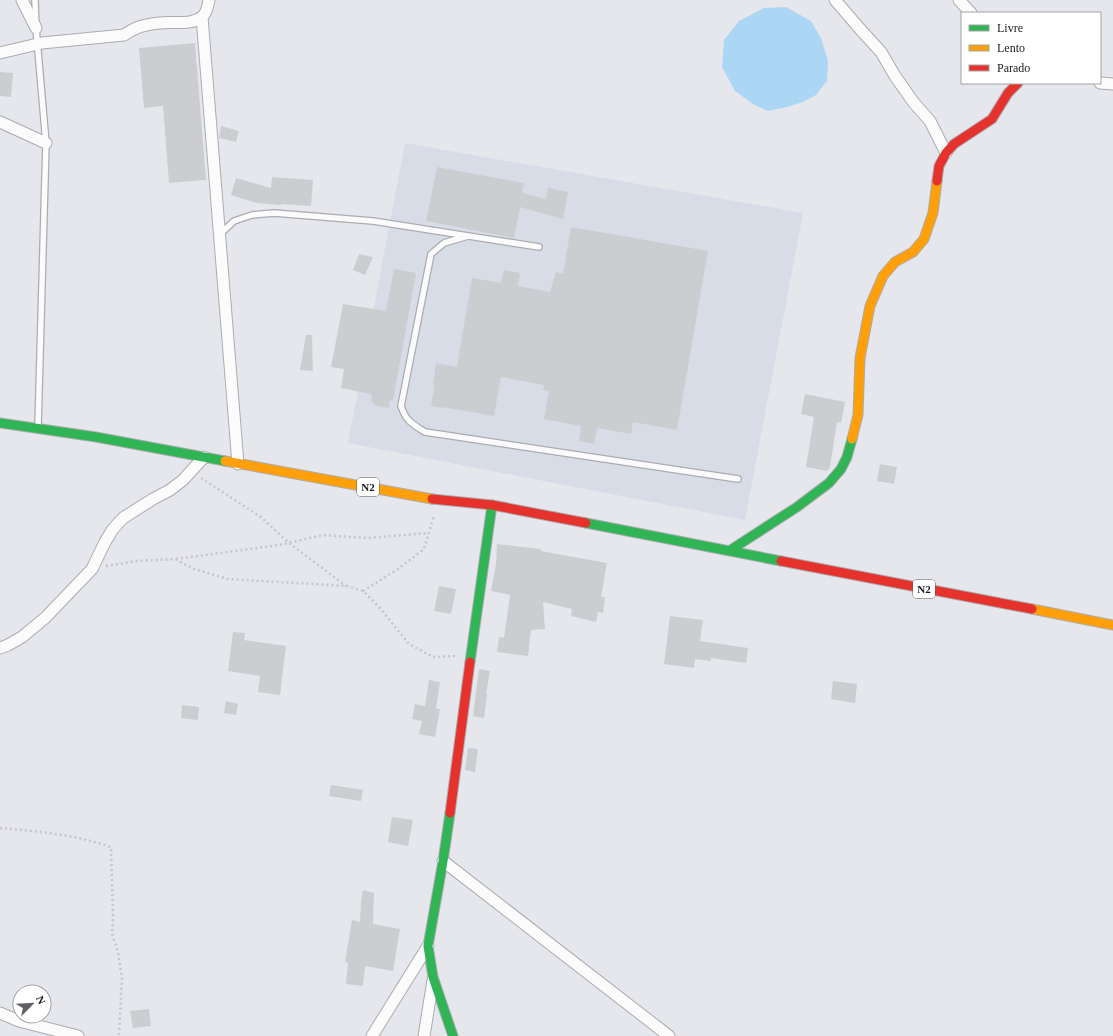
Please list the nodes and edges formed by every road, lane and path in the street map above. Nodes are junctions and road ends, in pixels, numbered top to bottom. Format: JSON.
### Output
{"nodes":[{"id":1,"x":22,"y":0,"type":"edge"},
{"id":2,"x":35,"y":0,"type":"edge"},
{"id":3,"x":217,"y":0,"type":"edge"},
{"id":4,"x":835,"y":0,"type":"edge"},
{"id":5,"x":959,"y":0,"type":"edge"},
{"id":6,"x":206,"y":9,"type":"edge"},
{"id":7,"x":970,"y":12,"type":"edge"},
{"id":8,"x":36,"y":28,"type":"junction"},
{"id":9,"x":37,"y":45,"type":"junction"},
{"id":10,"x":0,"y":53,"type":"edge"},
{"id":11,"x":1101,"y":83,"type":"edge"},
{"id":12,"x":1017,"y":84,"type":"edge"},
{"id":13,"x":1113,"y":84,"type":"edge"},
{"id":14,"x":0,"y":122,"type":"edge"},
{"id":15,"x":46,"y":143,"type":"junction"},
{"id":16,"x":946,"y":153,"type":"junction"},
{"id":17,"x":219,"y":235,"type":"junction"},
{"id":18,"x":468,"y":236,"type":"junction"},
{"id":19,"x":539,"y":247,"type":"dead end"},
{"id":20,"x":0,"y":423,"type":"edge"},
{"id":21,"x":38,"y":429,"type":"junction"},
{"id":22,"x":204,"y":457,"type":"junction"},
{"id":23,"x":238,"y":464,"type":"junction"},
{"id":24,"x":190,"y":471,"type":"junction"},
{"id":25,"x":738,"y":479,"type":"dead end"},
{"id":26,"x":433,"y":499,"type":"junction"},
{"id":27,"x":492,"y":505,"type":"junction"},
{"id":28,"x":429,"y":533,"type":"junction"},
{"id":29,"x":289,"y":543,"type":"junction"},
{"id":30,"x":729,"y":552,"type":"junction"},
{"id":31,"x":175,"y":559,"type":"junction"},
{"id":32,"x":92,"y":568,"type":"junction"},
{"id":33,"x":347,"y":586,"type":"junction"},
{"id":34,"x":363,"y":591,"type":"junction"},
{"id":35,"x":1113,"y":625,"type":"edge"},
{"id":36,"x":0,"y":648,"type":"edge"},
{"id":37,"x":471,"y":656,"type":"junction"},
{"id":38,"x":0,"y":828,"type":"edge"},
{"id":39,"x":442,"y":861,"type":"junction"},
{"id":40,"x":428,"y":946,"type":"junction"},
{"id":41,"x":433,"y":977,"type":"junction"},
{"id":42,"x":0,"y":1013,"type":"edge"},
{"id":43,"x":78,"y":1036,"type":"edge"},
{"id":44,"x":119,"y":1036,"type":"edge"},
{"id":45,"x":372,"y":1036,"type":"edge"},
{"id":46,"x":424,"y":1036,"type":"edge"},
{"id":47,"x":453,"y":1036,"type":"edge"},
{"id":48,"x":669,"y":1036,"type":"edge"}],
"edges":[{"from":1,"to":8,"type":"street"},
{"from":2,"to":8,"type":"lane"},
{"from":3,"to":6,"type":"street"},
{"from":4,"to":16,"type":"street"},
{"from":5,"to":7,"type":"street"},
{"from":6,"to":9,"type":"street"},
{"from":6,"to":17,"type":"street"},
{"from":8,"to":9,"type":"lane"},
{"from":9,"to":10,"type":"street"},
{"from":9,"to":15,"type":"lane"},
{"from":11,"to":13,"type":"street"},
{"from":12,"to":16,"type":"main road"},
{"from":14,"to":15,"type":"street"},
{"from":15,"to":21,"type":"lane"},
{"from":16,"to":30,"type":"main road"},
{"from":17,"to":18,"type":"lane"},
{"from":17,"to":23,"type":"street"},
{"from":18,"to":19,"type":"lane"},
{"from":18,"to":25,"type":"lane"},
{"from":20,"to":21,"type":"main road","number":"N2"},
{"from":21,"to":22,"type":"main road","number":"N2"},
{"from":22,"to":23,"type":"main road","number":"N2"},
{"from":22,"to":24,"type":"street"},
{"from":23,"to":26,"type":"main road","number":"N2"},
{"from":24,"to":29,"type":"path"},
{"from":24,"to":32,"type":"street"},
{"from":26,"to":27,"type":"main road","number":"N2"},
{"from":26,"to":28,"type":"path"},
{"from":27,"to":30,"type":"main road","number":"N2"},
{"from":27,"to":37,"type":"main road"},
{"from":28,"to":29,"type":"path"},
{"from":28,"to":34,"type":"path"},
{"from":29,"to":31,"type":"path"},
{"from":29,"to":33,"type":"path"},
{"from":30,"to":35,"type":"main road","number":"N2"},
{"from":31,"to":32,"type":"path"},
{"from":31,"to":33,"type":"path"},
{"from":32,"to":36,"type":"street"},
{"from":33,"to":34,"type":"path"},
{"from":34,"to":37,"type":"path"},
{"from":37,"to":39,"type":"main road"},
{"from":38,"to":44,"type":"path"},
{"from":39,"to":40,"type":"main road"},
{"from":39,"to":48,"type":"street"},
{"from":40,"to":41,"type":"main road"},
{"from":40,"to":45,"type":"street"},
{"from":41,"to":46,"type":"street"},
{"from":41,"to":47,"type":"main road"},
{"from":42,"to":43,"type":"street"}]}
